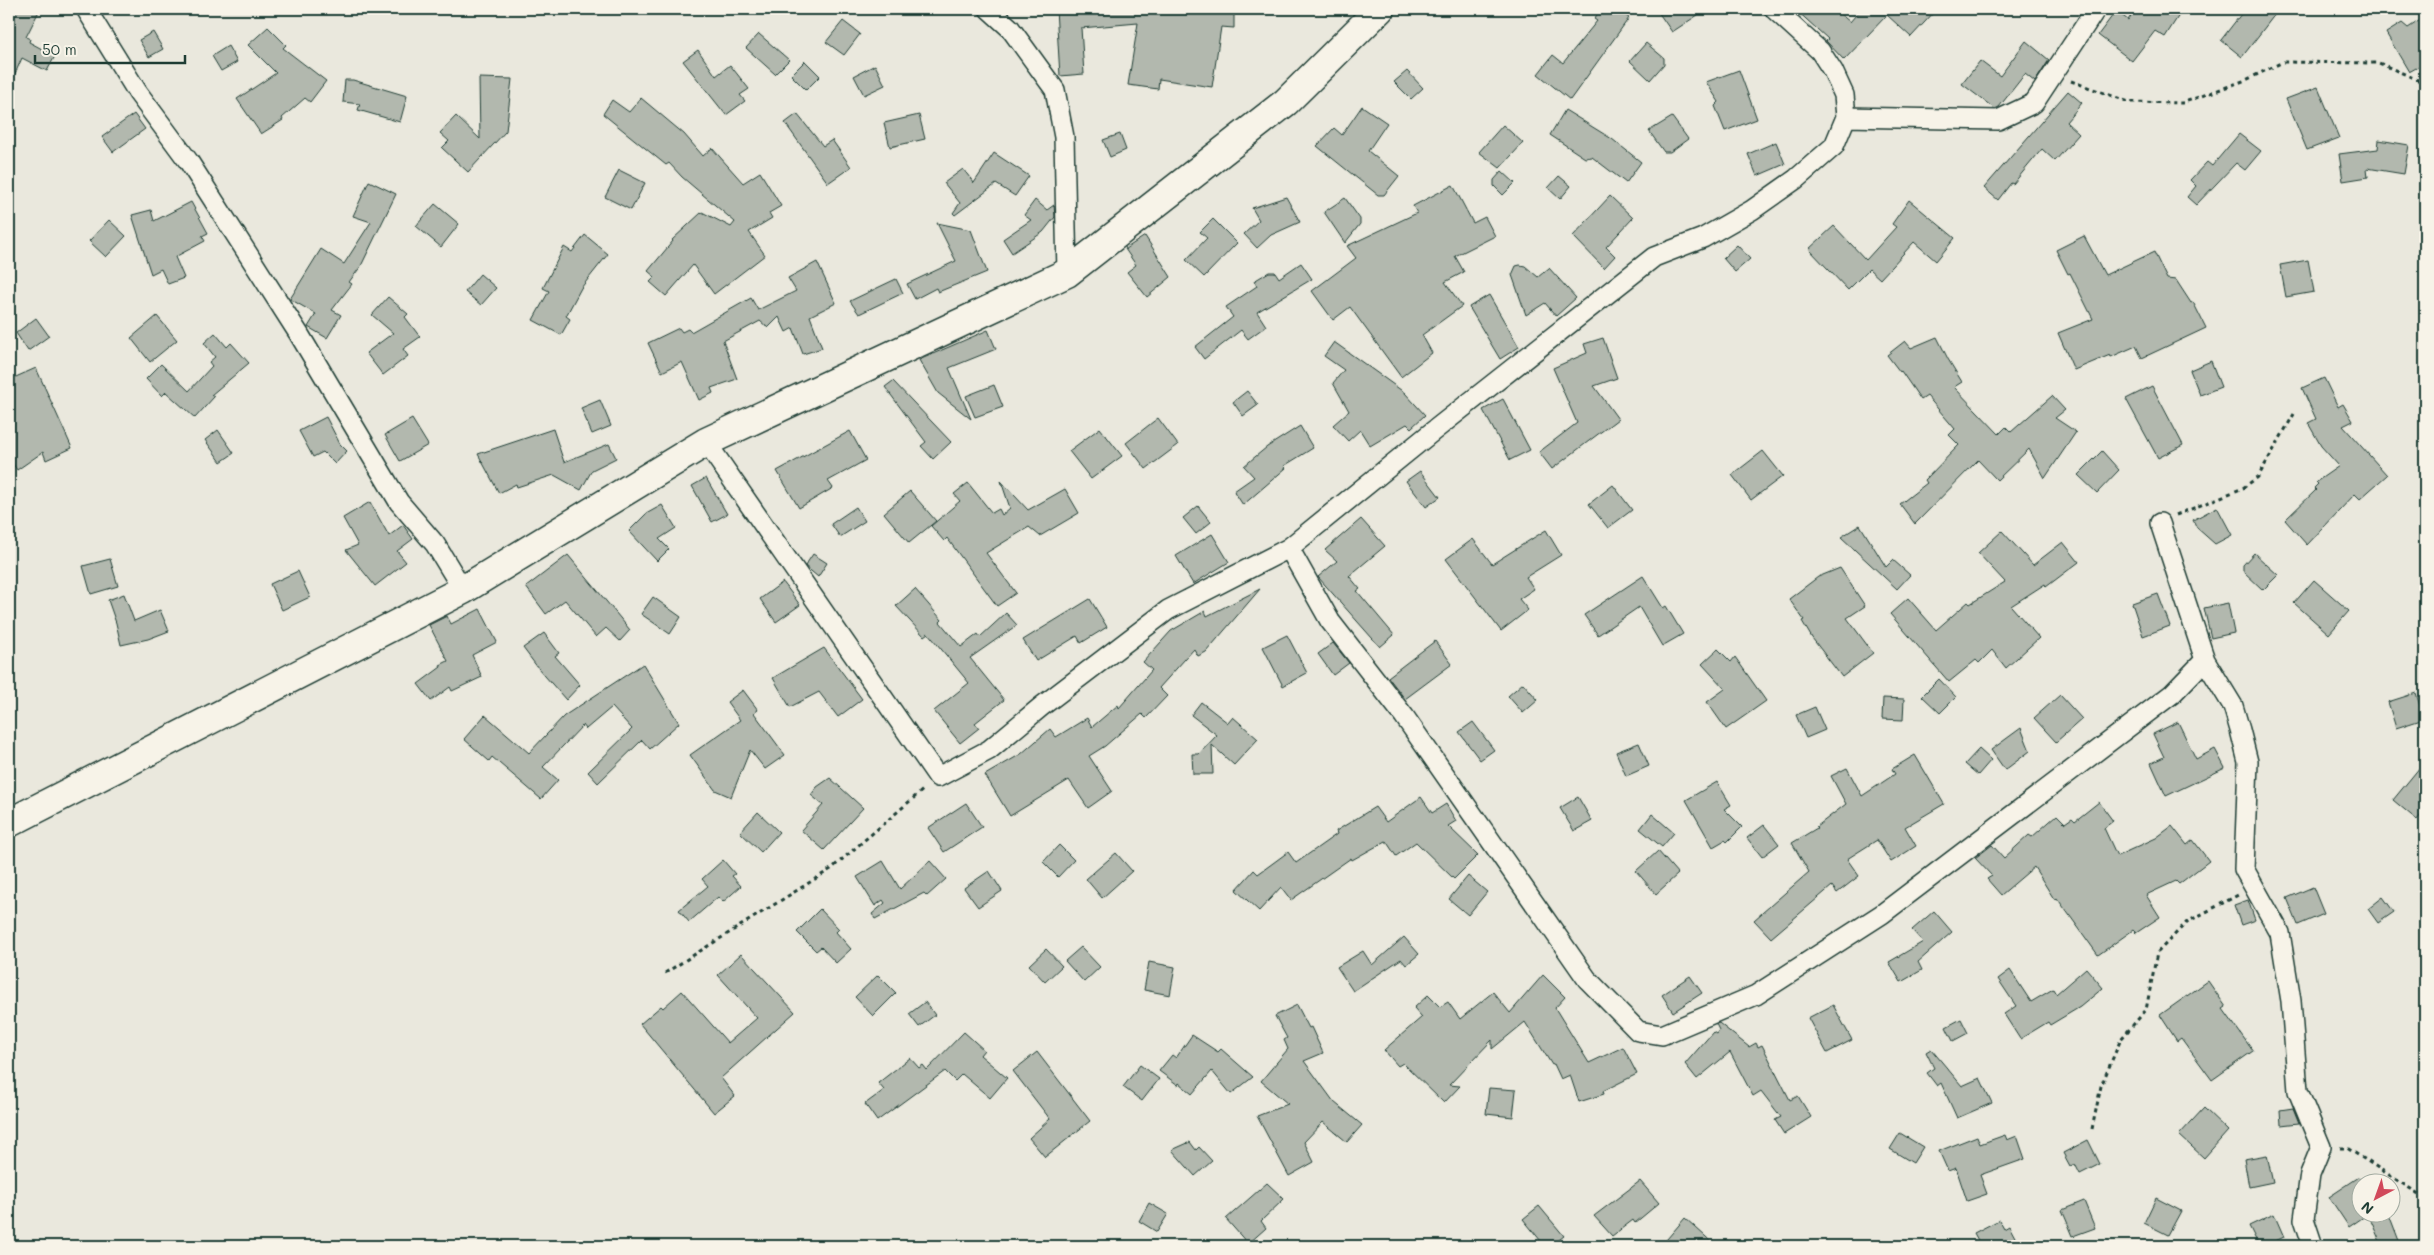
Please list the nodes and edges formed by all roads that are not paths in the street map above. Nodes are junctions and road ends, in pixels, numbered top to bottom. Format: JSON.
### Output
{"nodes":[{"id":1,"x":86,"y":9,"type":"edge"},
{"id":2,"x":989,"y":9,"type":"edge"},
{"id":3,"x":1380,"y":9,"type":"edge"},
{"id":4,"x":1774,"y":9,"type":"edge"},
{"id":5,"x":2096,"y":9,"type":"edge"},
{"id":6,"x":1846,"y":117,"type":"junction"},
{"id":7,"x":1067,"y":273,"type":"junction"},
{"id":8,"x":706,"y":442,"type":"junction"},
{"id":9,"x":2160,"y":523,"type":"road end"},
{"id":10,"x":1289,"y":548,"type":"junction"},
{"id":11,"x":463,"y":590,"type":"junction"},
{"id":12,"x":2205,"y":660,"type":"junction"},
{"id":13,"x":9,"y":823,"type":"edge"},
{"id":14,"x":2313,"y":1246,"type":"edge"}],
"edges":[{"from":1,"to":11,"type":"street"},
{"from":2,"to":7,"type":"street"},
{"from":3,"to":7,"type":"highway"},
{"from":4,"to":6,"type":"street"},
{"from":5,"to":6,"type":"street"},
{"from":6,"to":10,"type":"street"},
{"from":7,"to":8,"type":"highway"},
{"from":8,"to":10,"type":"street"},
{"from":8,"to":11,"type":"highway"},
{"from":9,"to":12,"type":"street"},
{"from":10,"to":12,"type":"street"},
{"from":11,"to":13,"type":"highway"},
{"from":12,"to":14,"type":"street"}]}
